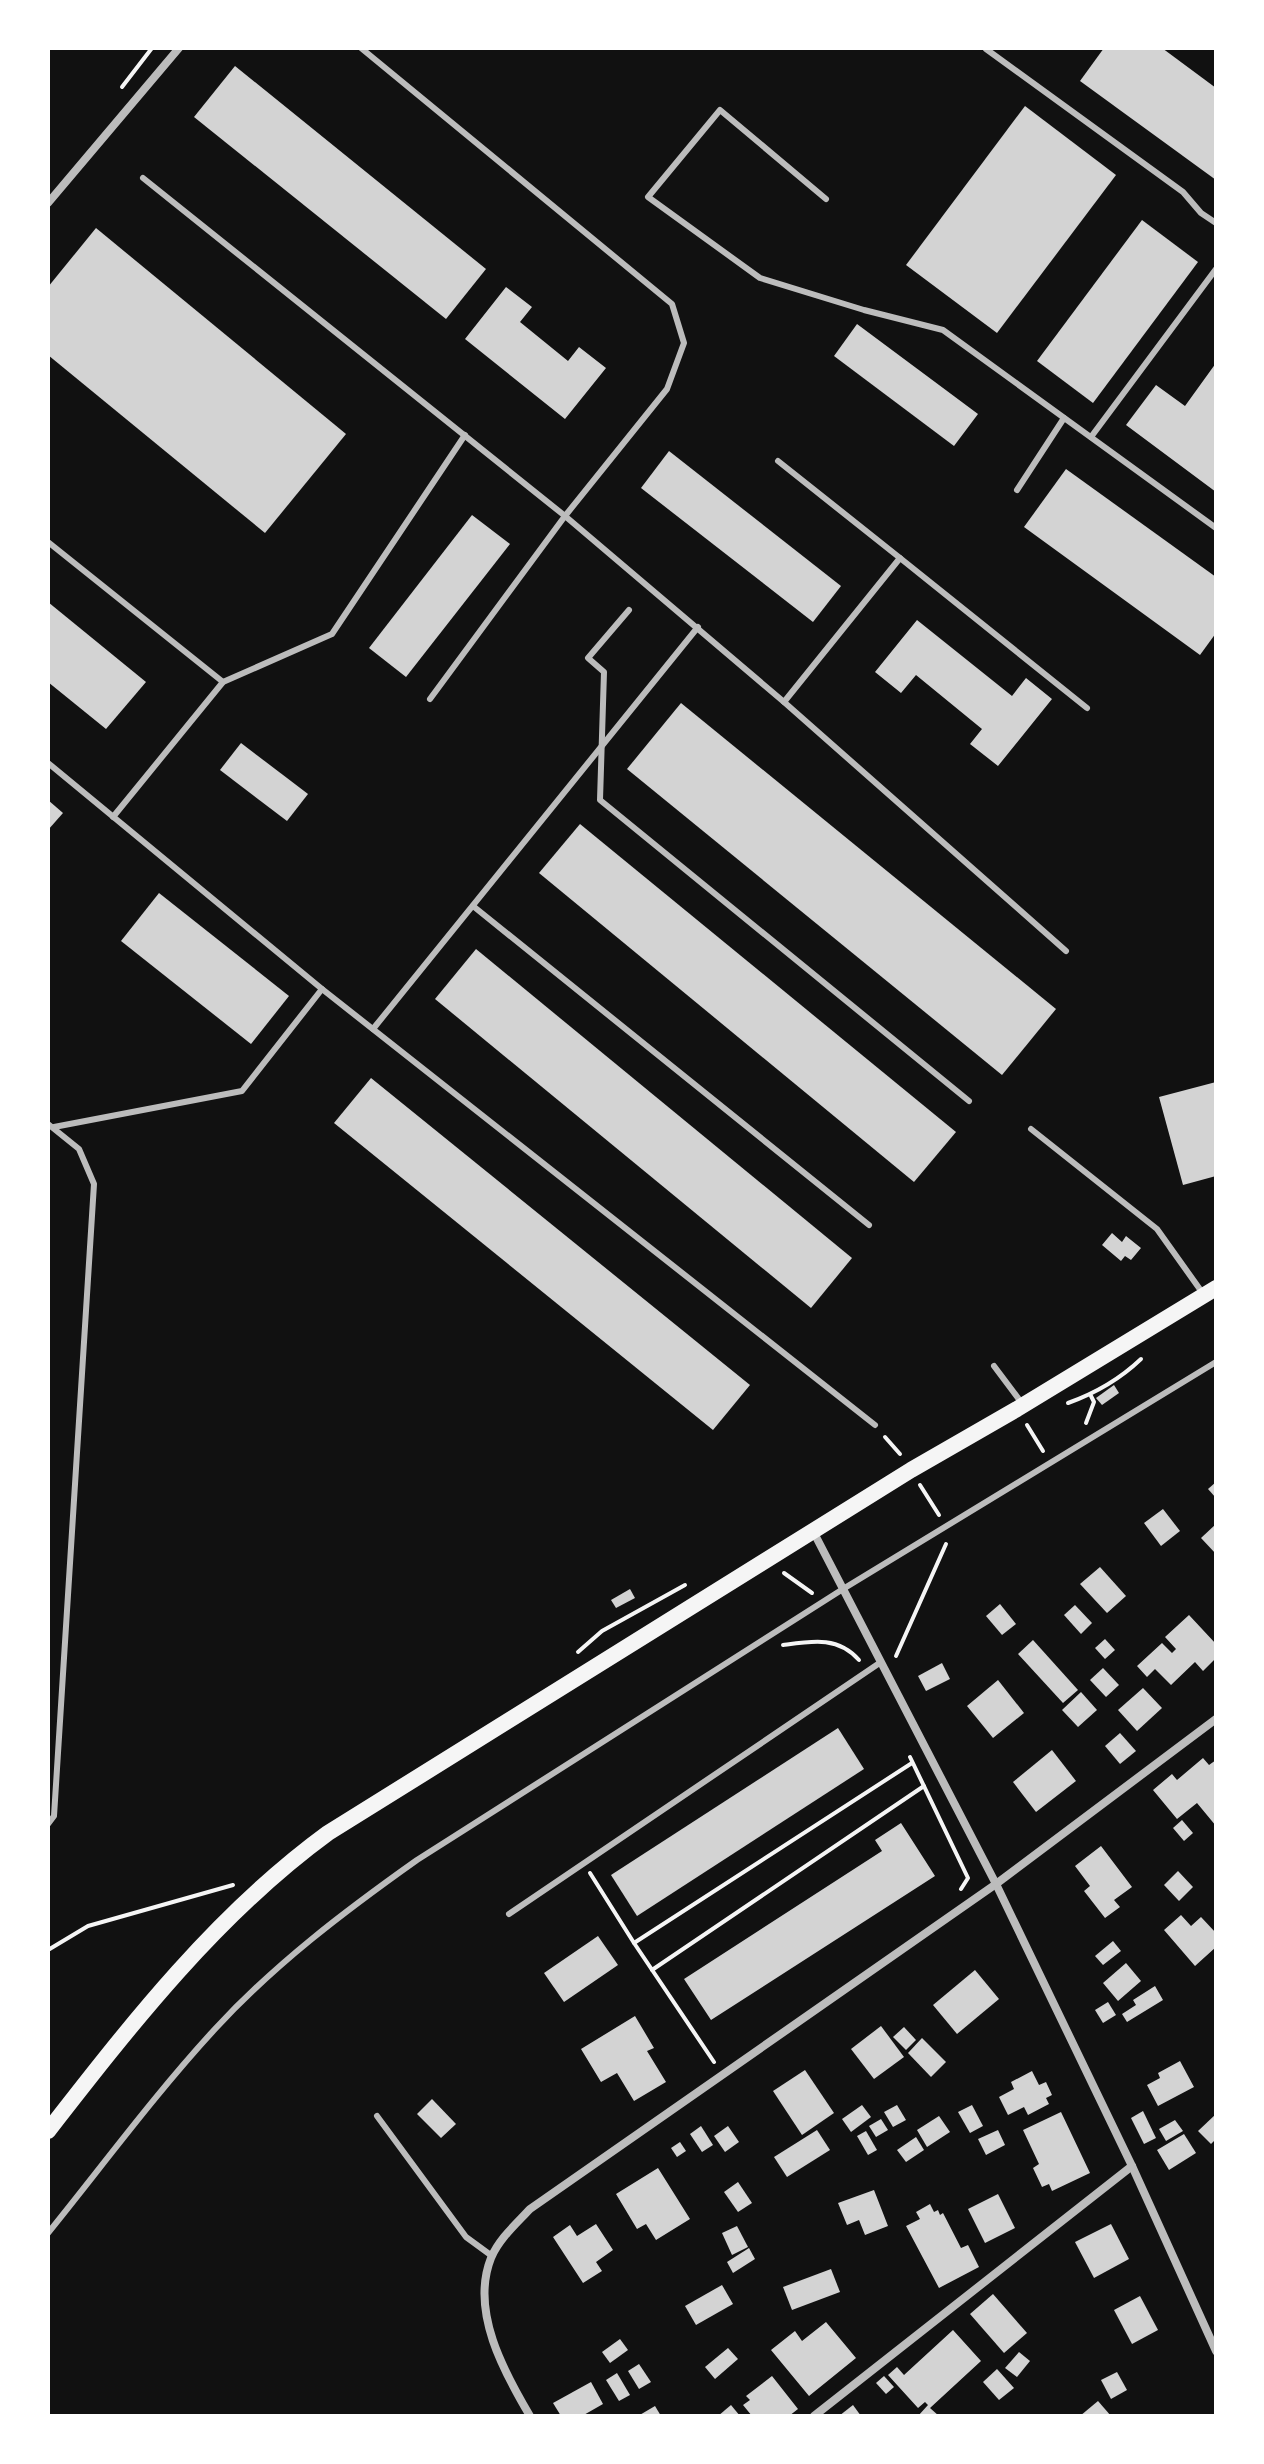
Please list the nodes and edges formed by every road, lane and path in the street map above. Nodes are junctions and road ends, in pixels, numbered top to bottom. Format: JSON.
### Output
{"nodes":[{"id":1,"x":179,"y":48,"type":"edge"},
{"id":2,"x":361,"y":48,"type":"edge"},
{"id":3,"x":986,"y":49,"type":"edge"},
{"id":4,"x":143,"y":178,"type":"dead end"},
{"id":5,"x":826,"y":199,"type":"dead end"},
{"id":6,"x":48,"y":203,"type":"edge"},
{"id":7,"x":1216,"y":223,"type":"edge"},
{"id":8,"x":1216,"y":269,"type":"edge"},
{"id":9,"x":1064,"y":418,"type":"junction"},
{"id":10,"x":465,"y":435,"type":"junction"},
{"id":11,"x":1091,"y":437,"type":"junction"},
{"id":12,"x":778,"y":461,"type":"dead end"},
{"id":13,"x":1017,"y":490,"type":"dead end"},
{"id":14,"x":565,"y":516,"type":"junction"},
{"id":15,"x":1216,"y":528,"type":"edge"},
{"id":16,"x":48,"y":542,"type":"edge"},
{"id":17,"x":900,"y":558,"type":"junction"},
{"id":18,"x":629,"y":610,"type":"dead end"},
{"id":19,"x":698,"y":627,"type":"junction"},
{"id":20,"x":223,"y":682,"type":"junction"},
{"id":21,"x":430,"y":699,"type":"dead end"},
{"id":22,"x":784,"y":702,"type":"junction"},
{"id":23,"x":1087,"y":708,"type":"dead end"},
{"id":24,"x":602,"y":749,"type":"junction"},
{"id":25,"x":48,"y":763,"type":"edge"},
{"id":26,"x":113,"y":817,"type":"junction"},
{"id":27,"x":473,"y":906,"type":"junction"},
{"id":28,"x":1066,"y":951,"type":"dead end"},
{"id":29,"x":322,"y":989,"type":"junction"},
{"id":30,"x":373,"y":1029,"type":"junction"},
{"id":31,"x":969,"y":1101,"type":"dead end"},
{"id":32,"x":51,"y":1125,"type":"edge"},
{"id":33,"x":1031,"y":1129,"type":"dead end"},
{"id":34,"x":869,"y":1225,"type":"dead end"},
{"id":35,"x":1210,"y":1291,"type":"edge"},
{"id":36,"x":1216,"y":1362,"type":"edge"},
{"id":37,"x":994,"y":1366,"type":"dead end"},
{"id":38,"x":1128,"y":1372,"type":"dead end"},
{"id":39,"x":1023,"y":1405,"type":"junction"},
{"id":40,"x":1062,"y":1407,"type":"dead end"},
{"id":41,"x":875,"y":1425,"type":"dead end"},
{"id":42,"x":813,"y":1531,"type":"junction"},
{"id":43,"x":946,"y":1543,"type":"dead end"},
{"id":44,"x":843,"y":1589,"type":"junction"},
{"id":45,"x":667,"y":1593,"type":"dead end"},
{"id":46,"x":602,"y":1631,"type":"dead end"},
{"id":47,"x":747,"y":1650,"type":"junction"},
{"id":48,"x":881,"y":1662,"type":"junction"},
{"id":49,"x":902,"y":1667,"type":"dead end"},
{"id":50,"x":866,"y":1672,"type":"junction"},
{"id":51,"x":1216,"y":1719,"type":"edge"},
{"id":52,"x":908,"y":1754,"type":"dead end"},
{"id":53,"x":913,"y":1763,"type":"junction"},
{"id":54,"x":924,"y":1786,"type":"junction"},
{"id":55,"x":48,"y":1824,"type":"edge"},
{"id":56,"x":590,"y":1873,"type":"dead end"},
{"id":57,"x":241,"y":1882,"type":"dead end"},
{"id":58,"x":996,"y":1884,"type":"junction"},
{"id":59,"x":957,"y":1894,"type":"dead end"},
{"id":60,"x":509,"y":1914,"type":"dead end"},
{"id":61,"x":634,"y":1943,"type":"junction"},
{"id":62,"x":48,"y":1950,"type":"edge"},
{"id":63,"x":652,"y":1970,"type":"junction"},
{"id":64,"x":722,"y":2074,"type":"junction"},
{"id":65,"x":377,"y":2116,"type":"dead end"},
{"id":66,"x":48,"y":2131,"type":"edge"},
{"id":67,"x":1132,"y":2166,"type":"junction"},
{"id":68,"x":48,"y":2233,"type":"edge"},
{"id":69,"x":492,"y":2256,"type":"junction"},
{"id":70,"x":1216,"y":2351,"type":"edge"},
{"id":71,"x":530,"y":2416,"type":"edge"},
{"id":72,"x":814,"y":2416,"type":"edge"}],
"edges":[{"from":1,"to":6,"type":"street"},
{"from":2,"to":14,"type":"lane"},
{"from":3,"to":7,"type":"lane"},
{"from":4,"to":10,"type":"lane"},
{"from":5,"to":9,"type":"lane"},
{"from":8,"to":11,"type":"lane"},
{"from":9,"to":11,"type":"lane"},
{"from":9,"to":13,"type":"lane"},
{"from":10,"to":14,"type":"lane"},
{"from":10,"to":20,"type":"lane"},
{"from":11,"to":15,"type":"lane"},
{"from":12,"to":17,"type":"lane"},
{"from":14,"to":19,"type":"lane"},
{"from":14,"to":21,"type":"lane"},
{"from":16,"to":20,"type":"lane"},
{"from":17,"to":22,"type":"lane"},
{"from":17,"to":23,"type":"lane"},
{"from":18,"to":24,"type":"lane"},
{"from":19,"to":22,"type":"lane"},
{"from":19,"to":24,"type":"lane"},
{"from":20,"to":26,"type":"lane"},
{"from":22,"to":28,"type":"lane"},
{"from":24,"to":27,"type":"lane"},
{"from":24,"to":31,"type":"lane"},
{"from":25,"to":26,"type":"lane"},
{"from":26,"to":29,"type":"lane"},
{"from":27,"to":30,"type":"lane"},
{"from":27,"to":34,"type":"lane"},
{"from":29,"to":30,"type":"lane"},
{"from":29,"to":32,"type":"lane"},
{"from":30,"to":41,"type":"lane"},
{"from":32,"to":55,"type":"lane"},
{"from":33,"to":35,"type":"lane"},
{"from":35,"to":39,"type":"main road"},
{"from":36,"to":44,"type":"lane"},
{"from":37,"to":39,"type":"lane"},
{"from":38,"to":40,"type":"path"},
{"from":39,"to":42,"type":"main road"},
{"from":42,"to":44,"type":"street"},
{"from":42,"to":66,"type":"main road"},
{"from":43,"to":49,"type":"path"},
{"from":44,"to":47,"type":"lane"},
{"from":44,"to":48,"type":"street"},
{"from":45,"to":46,"type":"path"},
{"from":47,"to":50,"type":"path"},
{"from":47,"to":68,"type":"lane"},
{"from":48,"to":50,"type":"lane"},
{"from":48,"to":58,"type":"street"},
{"from":50,"to":60,"type":"lane"},
{"from":51,"to":58,"type":"street"},
{"from":52,"to":53,"type":"path"},
{"from":53,"to":54,"type":"path"},
{"from":53,"to":61,"type":"path"},
{"from":54,"to":59,"type":"path"},
{"from":54,"to":63,"type":"path"},
{"from":56,"to":61,"type":"path"},
{"from":57,"to":62,"type":"path"},
{"from":58,"to":64,"type":"street"},
{"from":58,"to":67,"type":"street"},
{"from":61,"to":63,"type":"path"},
{"from":63,"to":64,"type":"path"},
{"from":64,"to":69,"type":"street"},
{"from":65,"to":69,"type":"lane"},
{"from":67,"to":70,"type":"street"},
{"from":67,"to":72,"type":"street"},
{"from":69,"to":71,"type":"street"}]}
